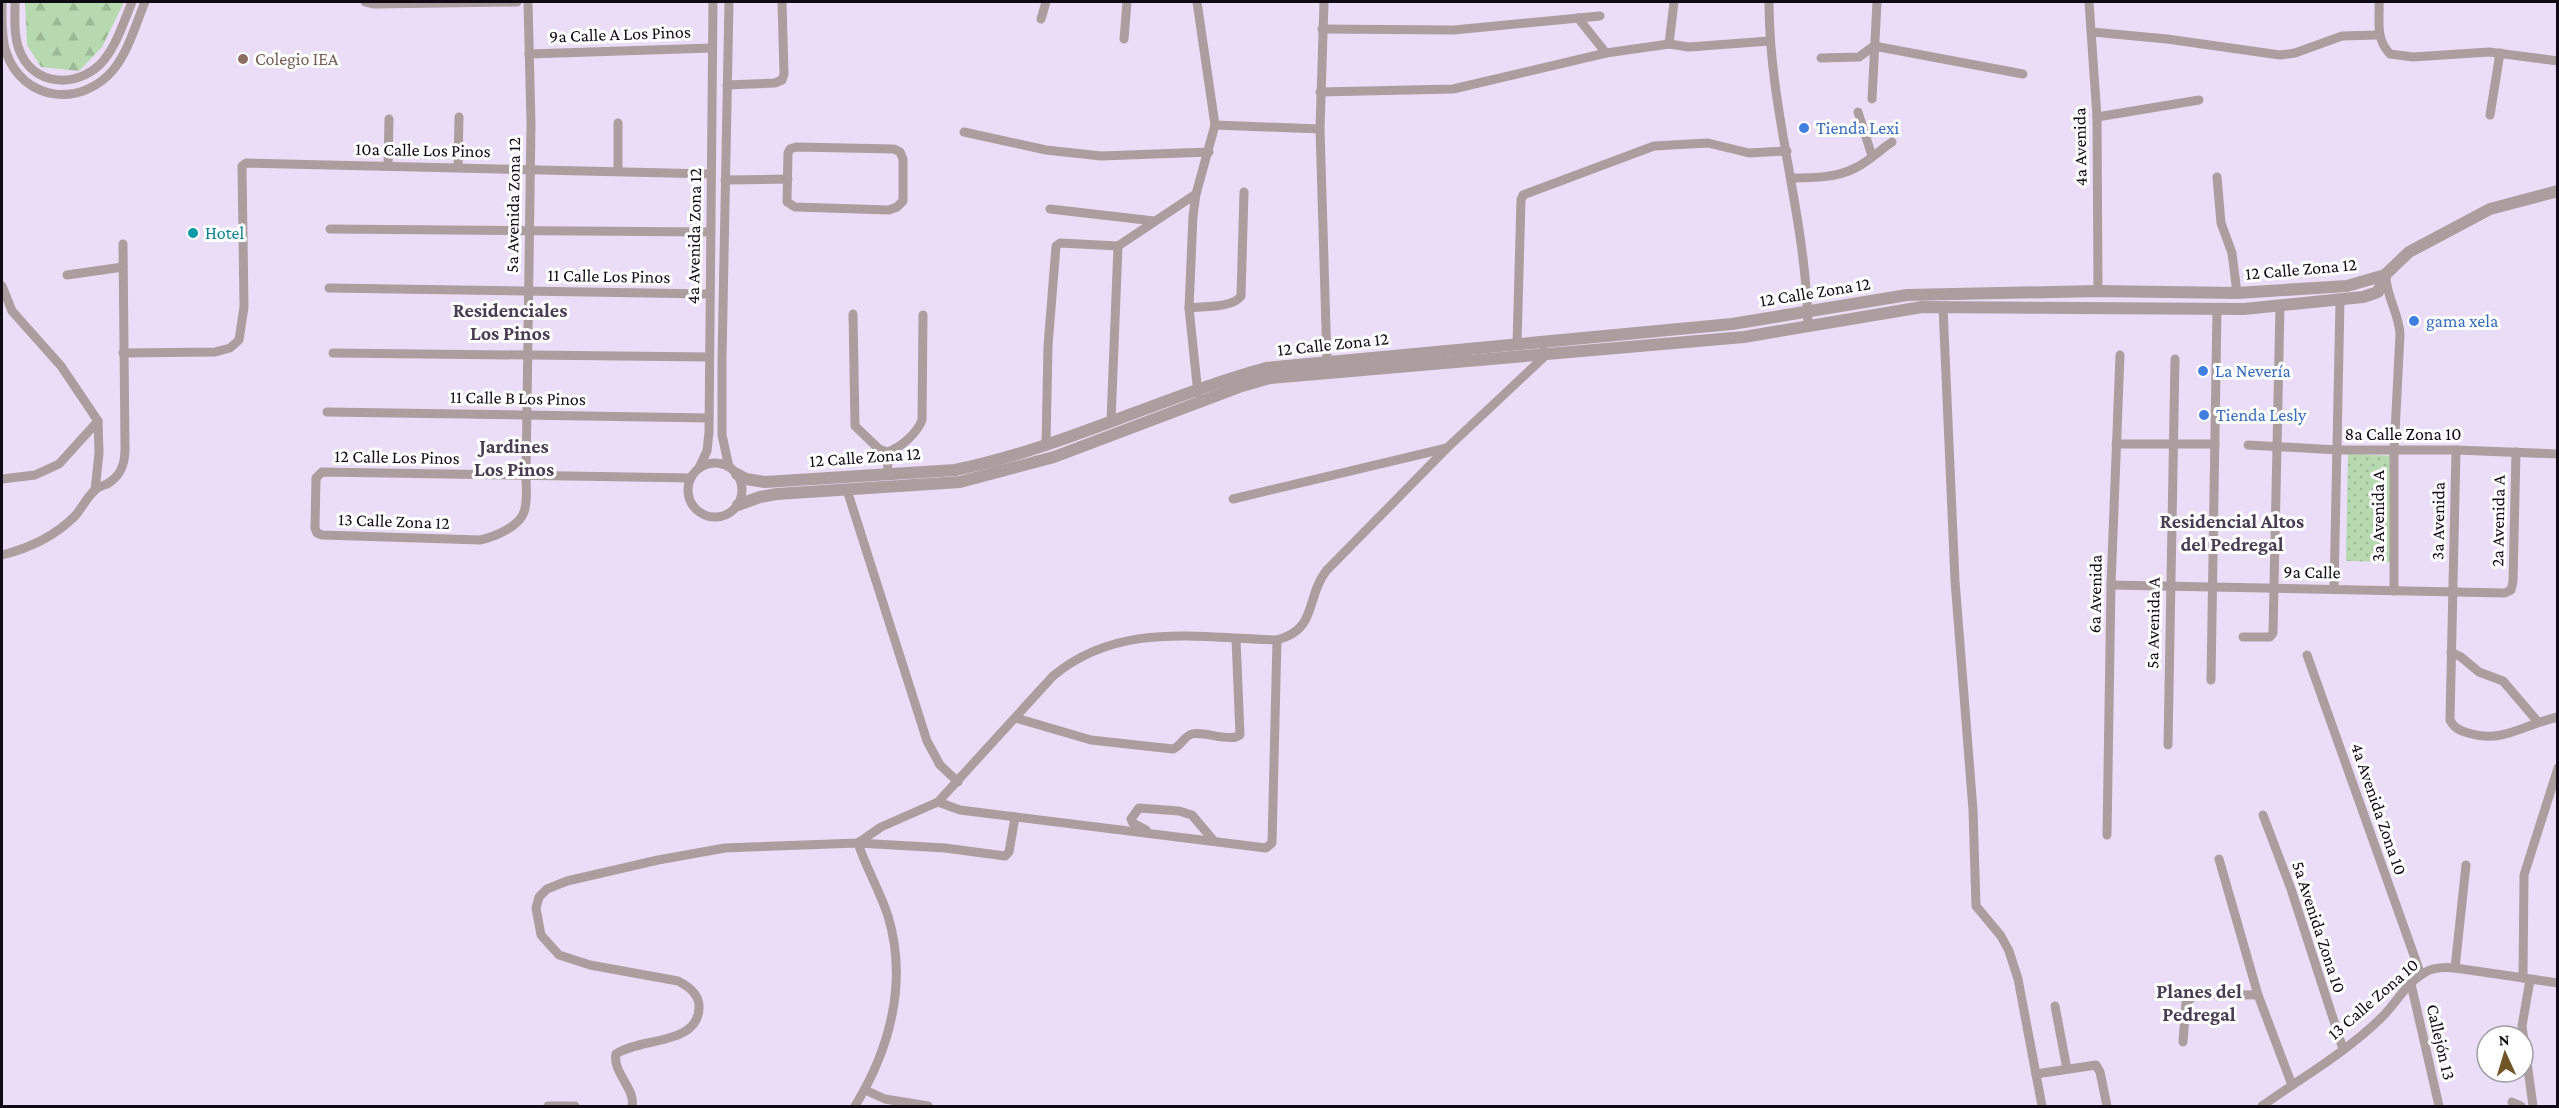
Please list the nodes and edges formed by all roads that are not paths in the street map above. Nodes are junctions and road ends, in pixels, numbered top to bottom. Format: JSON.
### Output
{"nodes":[{"id":1,"x":2,"y":2,"type":"edge"},
{"id":2,"x":15,"y":2,"type":"edge"},
{"id":3,"x":132,"y":2,"type":"edge"},
{"id":4,"x":145,"y":2,"type":"edge"},
{"id":5,"x":365,"y":2,"type":"edge"},
{"id":6,"x":517,"y":2,"type":"edge"},
{"id":7,"x":528,"y":2,"type":"edge"},
{"id":8,"x":713,"y":2,"type":"edge"},
{"id":9,"x":729,"y":2,"type":"edge"},
{"id":10,"x":782,"y":2,"type":"edge"},
{"id":11,"x":1046,"y":2,"type":"edge"},
{"id":12,"x":1127,"y":2,"type":"edge"},
{"id":13,"x":1197,"y":2,"type":"edge"},
{"id":14,"x":1324,"y":2,"type":"edge"},
{"id":15,"x":1674,"y":2,"type":"edge"},
{"id":16,"x":1769,"y":2,"type":"edge"},
{"id":17,"x":1877,"y":2,"type":"edge"},
{"id":18,"x":2089,"y":2,"type":"edge"},
{"id":19,"x":2379,"y":2,"type":"edge"},
{"id":20,"x":1600,"y":16,"type":"dead end"},
{"id":21,"x":1578,"y":18,"type":"junction"},
{"id":22,"x":1041,"y":19,"type":"dead end"},
{"id":23,"x":1322,"y":29,"type":"junction"},
{"id":24,"x":2092,"y":33,"type":"junction"},
{"id":25,"x":2378,"y":35,"type":"junction"},
{"id":26,"x":1124,"y":39,"type":"dead end"},
{"id":27,"x":1769,"y":41,"type":"junction"},
{"id":28,"x":1669,"y":44,"type":"junction"},
{"id":29,"x":1874,"y":46,"type":"junction"},
{"id":30,"x":712,"y":48,"type":"junction"},
{"id":31,"x":1606,"y":53,"type":"junction"},
{"id":32,"x":2500,"y":53,"type":"junction"},
{"id":33,"x":529,"y":54,"type":"junction"},
{"id":34,"x":1821,"y":58,"type":"dead end"},
{"id":35,"x":2558,"y":62,"type":"edge"},
{"id":36,"x":2023,"y":74,"type":"dead end"},
{"id":37,"x":727,"y":85,"type":"junction"},
{"id":38,"x":1320,"y":92,"type":"junction"},
{"id":39,"x":1872,"y":99,"type":"dead end"},
{"id":40,"x":2199,"y":100,"type":"dead end"},
{"id":41,"x":1858,"y":112,"type":"dead end"},
{"id":42,"x":2490,"y":115,"type":"dead end"},
{"id":43,"x":459,"y":117,"type":"dead end"},
{"id":44,"x":2097,"y":117,"type":"junction"},
{"id":45,"x":389,"y":119,"type":"dead end"},
{"id":46,"x":618,"y":123,"type":"dead end"},
{"id":47,"x":1215,"y":125,"type":"junction"},
{"id":48,"x":1320,"y":129,"type":"junction"},
{"id":49,"x":964,"y":132,"type":"dead end"},
{"id":50,"x":1892,"y":142,"type":"dead end"},
{"id":51,"x":1787,"y":151,"type":"junction"},
{"id":52,"x":1209,"y":153,"type":"junction"},
{"id":53,"x":1872,"y":156,"type":"junction"},
{"id":54,"x":388,"y":166,"type":"junction"},
{"id":55,"x":458,"y":167,"type":"junction"},
{"id":56,"x":530,"y":169,"type":"junction"},
{"id":57,"x":618,"y":171,"type":"junction"},
{"id":58,"x":711,"y":174,"type":"junction"},
{"id":59,"x":2217,"y":177,"type":"dead end"},
{"id":60,"x":1791,"y":178,"type":"junction"},
{"id":61,"x":788,"y":179,"type":"junction"},
{"id":62,"x":725,"y":180,"type":"junction"},
{"id":63,"x":2558,"y":190,"type":"edge"},
{"id":64,"x":1244,"y":192,"type":"dead end"},
{"id":65,"x":1196,"y":194,"type":"junction"},
{"id":66,"x":1050,"y":209,"type":"dead end"},
{"id":67,"x":1154,"y":221,"type":"junction"},
{"id":68,"x":330,"y":229,"type":"dead end"},
{"id":69,"x":530,"y":231,"type":"junction"},
{"id":70,"x":710,"y":232,"type":"junction"},
{"id":71,"x":123,"y":244,"type":"dead end"},
{"id":72,"x":1118,"y":246,"type":"junction"},
{"id":73,"x":123,"y":267,"type":"junction"},
{"id":74,"x":67,"y":275,"type":"dead end"},
{"id":75,"x":2385,"y":275,"type":"junction"},
{"id":76,"x":2,"y":286,"type":"edge"},
{"id":77,"x":329,"y":288,"type":"dead end"},
{"id":78,"x":529,"y":291,"type":"junction"},
{"id":79,"x":2098,"y":291,"type":"junction"},
{"id":80,"x":2237,"y":292,"type":"junction"},
{"id":81,"x":2018,"y":293,"type":"junction"},
{"id":82,"x":709,"y":294,"type":"junction"},
{"id":83,"x":2340,"y":301,"type":"junction"},
{"id":84,"x":2018,"y":306,"type":"junction"},
{"id":85,"x":2280,"y":306,"type":"junction"},
{"id":86,"x":1943,"y":307,"type":"junction"},
{"id":87,"x":1189,"y":308,"type":"junction"},
{"id":88,"x":2,"y":309,"type":"edge"},
{"id":89,"x":2217,"y":309,"type":"junction"},
{"id":90,"x":12,"y":311,"type":"junction"},
{"id":91,"x":853,"y":314,"type":"dead end"},
{"id":92,"x":923,"y":315,"type":"dead end"},
{"id":93,"x":1808,"y":319,"type":"junction"},
{"id":94,"x":1544,"y":341,"type":"junction"},
{"id":95,"x":1517,"y":344,"type":"junction"},
{"id":96,"x":123,"y":353,"type":"junction"},
{"id":97,"x":333,"y":353,"type":"dead end"},
{"id":98,"x":528,"y":355,"type":"junction"},
{"id":99,"x":2120,"y":355,"type":"dead end"},
{"id":100,"x":1545,"y":356,"type":"junction"},
{"id":101,"x":709,"y":357,"type":"junction"},
{"id":102,"x":2175,"y":359,"type":"dead end"},
{"id":103,"x":1327,"y":362,"type":"junction"},
{"id":104,"x":1199,"y":395,"type":"junction"},
{"id":105,"x":327,"y":412,"type":"dead end"},
{"id":106,"x":527,"y":415,"type":"junction"},
{"id":107,"x":709,"y":418,"type":"junction"},
{"id":108,"x":98,"y":421,"type":"junction"},
{"id":109,"x":1112,"y":421,"type":"junction"},
{"id":110,"x":1046,"y":444,"type":"junction"},
{"id":111,"x":2116,"y":444,"type":"junction"},
{"id":112,"x":2173,"y":444,"type":"junction"},
{"id":113,"x":2215,"y":444,"type":"junction"},
{"id":114,"x":2248,"y":446,"type":"dead end"},
{"id":115,"x":2276,"y":446,"type":"junction"},
{"id":116,"x":1447,"y":448,"type":"junction"},
{"id":117,"x":2338,"y":450,"type":"junction"},
{"id":118,"x":2456,"y":450,"type":"junction"},
{"id":119,"x":887,"y":452,"type":"junction"},
{"id":120,"x":2394,"y":452,"type":"junction"},
{"id":121,"x":2516,"y":452,"type":"junction"},
{"id":122,"x":2558,"y":454,"type":"edge"},
{"id":123,"x":699,"y":468,"type":"junction"},
{"id":124,"x":733,"y":471,"type":"junction"},
{"id":125,"x":318,"y":474,"type":"joint"},
{"id":126,"x":888,"y":474,"type":"junction"},
{"id":127,"x":526,"y":477,"type":"junction"},
{"id":128,"x":691,"y":478,"type":"junction"},
{"id":129,"x":2,"y":479,"type":"edge"},
{"id":130,"x":95,"y":490,"type":"junction"},
{"id":131,"x":847,"y":490,"type":"junction"},
{"id":132,"x":1233,"y":499,"type":"dead end"},
{"id":133,"x":738,"y":505,"type":"junction"},
{"id":134,"x":522,"y":516,"type":"joint"},
{"id":135,"x":2,"y":555,"type":"edge"},
{"id":136,"x":2111,"y":585,"type":"junction"},
{"id":137,"x":2170,"y":586,"type":"junction"},
{"id":138,"x":2212,"y":586,"type":"junction"},
{"id":139,"x":2274,"y":588,"type":"junction"},
{"id":140,"x":2334,"y":589,"type":"junction"},
{"id":141,"x":2511,"y":590,"type":"joint"},
{"id":142,"x":2394,"y":591,"type":"junction"},
{"id":143,"x":2452,"y":592,"type":"junction"},
{"id":144,"x":2242,"y":637,"type":"dead end"},
{"id":145,"x":1236,"y":639,"type":"junction"},
{"id":146,"x":1277,"y":640,"type":"junction"},
{"id":147,"x":2451,"y":652,"type":"junction"},
{"id":148,"x":2307,"y":655,"type":"dead end"},
{"id":149,"x":2211,"y":680,"type":"dead end"},
{"id":150,"x":2558,"y":717,"type":"edge"},
{"id":151,"x":1016,"y":718,"type":"junction"},
{"id":152,"x":2538,"y":722,"type":"junction"},
{"id":153,"x":2168,"y":745,"type":"dead end"},
{"id":154,"x":2558,"y":768,"type":"edge"},
{"id":155,"x":958,"y":782,"type":"junction"},
{"id":156,"x":938,"y":802,"type":"junction"},
{"id":157,"x":2263,"y":815,"type":"dead end"},
{"id":158,"x":1015,"y":817,"type":"junction"},
{"id":159,"x":1153,"y":833,"type":"junction"},
{"id":160,"x":2107,"y":835,"type":"dead end"},
{"id":161,"x":1213,"y":840,"type":"junction"},
{"id":162,"x":858,"y":843,"type":"junction"},
{"id":163,"x":2219,"y":859,"type":"dead end"},
{"id":164,"x":2466,"y":865,"type":"dead end"},
{"id":165,"x":2455,"y":968,"type":"junction"},
{"id":166,"x":2421,"y":975,"type":"junction"},
{"id":167,"x":2527,"y":979,"type":"junction"},
{"id":168,"x":2558,"y":983,"type":"edge"},
{"id":169,"x":2410,"y":984,"type":"junction"},
{"id":170,"x":2258,"y":995,"type":"junction"},
{"id":171,"x":2055,"y":1006,"type":"dead end"},
{"id":172,"x":2183,"y":1042,"type":"dead end"},
{"id":173,"x":2343,"y":1049,"type":"junction"},
{"id":174,"x":2067,"y":1069,"type":"junction"},
{"id":175,"x":2036,"y":1074,"type":"junction"},
{"id":176,"x":2292,"y":1084,"type":"junction"},
{"id":177,"x":865,"y":1090,"type":"junction"},
{"id":178,"x":548,"y":1107,"type":"edge"},
{"id":179,"x":575,"y":1107,"type":"edge"},
{"id":180,"x":632,"y":1107,"type":"edge"},
{"id":181,"x":855,"y":1107,"type":"edge"},
{"id":182,"x":928,"y":1107,"type":"edge"},
{"id":183,"x":2042,"y":1107,"type":"edge"},
{"id":184,"x":2107,"y":1107,"type":"edge"},
{"id":185,"x":2262,"y":1107,"type":"edge"},
{"id":186,"x":2439,"y":1107,"type":"edge"},
{"id":187,"x":2533,"y":1107,"type":"edge"}],
"edges":[{"from":1,"to":4,"type":"street"},
{"from":2,"to":3,"type":"street"},
{"from":5,"to":6,"type":"street"},
{"from":7,"to":33,"type":"street","name":"5a Avenida Zona 12"},
{"from":8,"to":30,"type":"street","name":"4a Avenida Zona 12"},
{"from":9,"to":37,"type":"street","name":"4a Avenida Zona 12"},
{"from":10,"to":37,"type":"street"},
{"from":11,"to":22,"type":"street"},
{"from":12,"to":26,"type":"street"},
{"from":13,"to":47,"type":"street"},
{"from":14,"to":23,"type":"street"},
{"from":15,"to":28,"type":"street"},
{"from":16,"to":27,"type":"street"},
{"from":17,"to":29,"type":"street"},
{"from":18,"to":24,"type":"street","name":"4a Avenida"},
{"from":19,"to":25,"type":"street"},
{"from":20,"to":21,"type":"street"},
{"from":21,"to":23,"type":"street"},
{"from":21,"to":31,"type":"street"},
{"from":23,"to":38,"type":"street"},
{"from":24,"to":25,"type":"street"},
{"from":24,"to":44,"type":"street","name":"4a Avenida"},
{"from":25,"to":32,"type":"street"},
{"from":27,"to":28,"type":"street"},
{"from":27,"to":51,"type":"street"},
{"from":28,"to":31,"type":"street"},
{"from":29,"to":34,"type":"street"},
{"from":29,"to":36,"type":"street"},
{"from":29,"to":39,"type":"street"},
{"from":30,"to":33,"type":"street","name":"9a Calle A Los Pinos"},
{"from":30,"to":58,"type":"street","name":"4a Avenida Zona 12"},
{"from":31,"to":38,"type":"street"},
{"from":32,"to":35,"type":"street"},
{"from":32,"to":42,"type":"street"},
{"from":33,"to":56,"type":"street","name":"5a Avenida Zona 12"},
{"from":37,"to":62,"type":"street","name":"4a Avenida Zona 12"},
{"from":38,"to":48,"type":"street"},
{"from":40,"to":44,"type":"street"},
{"from":41,"to":53,"type":"street"},
{"from":43,"to":55,"type":"street"},
{"from":44,"to":79,"type":"street","name":"4a Avenida"},
{"from":45,"to":54,"type":"street"},
{"from":46,"to":57,"type":"street"},
{"from":47,"to":48,"type":"street"},
{"from":47,"to":52,"type":"street"},
{"from":48,"to":103,"type":"street"},
{"from":49,"to":52,"type":"street"},
{"from":50,"to":53,"type":"street"},
{"from":51,"to":60,"type":"street"},
{"from":51,"to":95,"type":"street"},
{"from":52,"to":65,"type":"street"},
{"from":53,"to":60,"type":"street"},
{"from":54,"to":55,"type":"street","name":"10a Calle Los Pinos"},
{"from":54,"to":96,"type":"street","name":"10a Calle Los Pinos"},
{"from":55,"to":56,"type":"street","name":"10a Calle Los Pinos"},
{"from":56,"to":57,"type":"street","name":"10a Calle Los Pinos"},
{"from":56,"to":69,"type":"street","name":"5a Avenida Zona 12"},
{"from":57,"to":58,"type":"street","name":"10a Calle Los Pinos"},
{"from":58,"to":70,"type":"street","name":"4a Avenida Zona 12"},
{"from":59,"to":80,"type":"street"},
{"from":60,"to":93,"type":"street"},
{"from":61,"to":61,"type":"street"},
{"from":61,"to":62,"type":"street"},
{"from":62,"to":124,"type":"street","name":"4a Avenida Zona 12"},
{"from":63,"to":75,"type":"street"},
{"from":64,"to":87,"type":"street"},
{"from":65,"to":67,"type":"street"},
{"from":65,"to":87,"type":"street"},
{"from":66,"to":67,"type":"street"},
{"from":67,"to":72,"type":"street"},
{"from":68,"to":69,"type":"street"},
{"from":69,"to":70,"type":"street"},
{"from":69,"to":78,"type":"street","name":"5a Avenida Zona 12"},
{"from":70,"to":82,"type":"street","name":"4a Avenida Zona 12"},
{"from":71,"to":73,"type":"street"},
{"from":72,"to":109,"type":"street"},
{"from":72,"to":110,"type":"street"},
{"from":73,"to":74,"type":"street"},
{"from":73,"to":96,"type":"street"},
{"from":75,"to":80,"type":"street","name":"12 Calle Zona 12"},
{"from":75,"to":83,"type":"street","name":"12 Calle Zona 12"},
{"from":75,"to":120,"type":"street","name":"3a Avenida A"},
{"from":76,"to":90,"type":"street"},
{"from":77,"to":78,"type":"street","name":"11 Calle Los Pinos"},
{"from":78,"to":82,"type":"street","name":"11 Calle Los Pinos"},
{"from":78,"to":98,"type":"street","name":"5a Avenida Zona 12"},
{"from":79,"to":80,"type":"street","name":"12 Calle Zona 12"},
{"from":79,"to":81,"type":"street","name":"12 Calle Zona 12"},
{"from":81,"to":84,"type":"street"},
{"from":81,"to":93,"type":"street","name":"12 Calle Zona 12"},
{"from":82,"to":101,"type":"street","name":"4a Avenida Zona 12"},
{"from":83,"to":85,"type":"street","name":"12 Calle Zona 12"},
{"from":83,"to":117,"type":"street"},
{"from":84,"to":86,"type":"street","name":"12 Calle Zona 12"},
{"from":84,"to":89,"type":"street","name":"12 Calle Zona 12"},
{"from":85,"to":89,"type":"street","name":"12 Calle Zona 12"},
{"from":85,"to":115,"type":"street"},
{"from":86,"to":93,"type":"street","name":"12 Calle Zona 12"},
{"from":86,"to":175,"type":"street"},
{"from":87,"to":104,"type":"street"},
{"from":88,"to":90,"type":"street"},
{"from":89,"to":113,"type":"street"},
{"from":90,"to":108,"type":"street"},
{"from":91,"to":119,"type":"street"},
{"from":92,"to":119,"type":"street"},
{"from":93,"to":94,"type":"street","name":"12 Calle Zona 12"},
{"from":93,"to":100,"type":"street","name":"12 Calle Zona 12"},
{"from":94,"to":95,"type":"street","name":"12 Calle Zona 12"},
{"from":94,"to":100,"type":"street"},
{"from":95,"to":103,"type":"street","name":"12 Calle Zona 12"},
{"from":96,"to":130,"type":"street"},
{"from":97,"to":98,"type":"street"},
{"from":98,"to":101,"type":"street"},
{"from":98,"to":106,"type":"street","name":"5a Avenida Zona 12"},
{"from":99,"to":111,"type":"street","name":"6a Avenida"},
{"from":100,"to":104,"type":"street","name":"12 Calle Zona 12"},
{"from":100,"to":116,"type":"street"},
{"from":101,"to":107,"type":"street","name":"4a Avenida Zona 12"},
{"from":102,"to":112,"type":"street","name":"5a Avenida A"},
{"from":103,"to":104,"type":"street","name":"12 Calle Zona 12"},
{"from":104,"to":109,"type":"street","name":"12 Calle Zona 12"},
{"from":104,"to":131,"type":"street","name":"12 Calle Zona 12"},
{"from":105,"to":106,"type":"street","name":"11 Calle B Los Pinos"},
{"from":106,"to":107,"type":"street","name":"11 Calle B Los Pinos"},
{"from":106,"to":127,"type":"street","name":"5a Avenida Zona 12"},
{"from":107,"to":123,"type":"street","name":"4a Avenida Zona 12"},
{"from":108,"to":129,"type":"street"},
{"from":108,"to":130,"type":"street"},
{"from":109,"to":110,"type":"street","name":"12 Calle Zona 12"},
{"from":110,"to":126,"type":"street","name":"12 Calle Zona 12"},
{"from":111,"to":112,"type":"street"},
{"from":111,"to":136,"type":"street","name":"6a Avenida"},
{"from":112,"to":113,"type":"street"},
{"from":112,"to":137,"type":"street","name":"5a Avenida A"},
{"from":113,"to":138,"type":"street"},
{"from":114,"to":115,"type":"street","name":"8a Calle Zona 10"},
{"from":115,"to":117,"type":"street","name":"8a Calle Zona 10"},
{"from":115,"to":139,"type":"street"},
{"from":116,"to":132,"type":"street"},
{"from":116,"to":146,"type":"street"},
{"from":117,"to":120,"type":"street","name":"8a Calle Zona 10"},
{"from":117,"to":140,"type":"street"},
{"from":118,"to":120,"type":"street","name":"8a Calle Zona 10"},
{"from":118,"to":121,"type":"street","name":"8a Calle Zona 10"},
{"from":118,"to":143,"type":"street","name":"3a Avenida"},
{"from":119,"to":126,"type":"street"},
{"from":120,"to":142,"type":"street","name":"3a Avenida A"},
{"from":121,"to":122,"type":"street","name":"8a Calle Zona 10"},
{"from":121,"to":141,"type":"street","name":"2a Avenida A"},
{"from":123,"to":124,"type":"street"},
{"from":123,"to":128,"type":"street"},
{"from":124,"to":126,"type":"street","name":"12 Calle Zona 12"},
{"from":124,"to":133,"type":"street"},
{"from":125,"to":127,"type":"street","name":"12 Calle Los Pinos"},
{"from":125,"to":134,"type":"street","name":"13 Calle Zona 12"},
{"from":127,"to":128,"type":"street","name":"12 Calle Los Pinos"},
{"from":127,"to":134,"type":"street","name":"5a Avenida Zona 12"},
{"from":128,"to":133,"type":"street"},
{"from":130,"to":135,"type":"street"},
{"from":131,"to":133,"type":"street","name":"12 Calle Zona 12"},
{"from":131,"to":155,"type":"street"},
{"from":136,"to":137,"type":"street","name":"9a Calle"},
{"from":136,"to":160,"type":"street","name":"6a Avenida"},
{"from":137,"to":138,"type":"street","name":"9a Calle"},
{"from":137,"to":153,"type":"street","name":"5a Avenida A"},
{"from":138,"to":139,"type":"street","name":"9a Calle"},
{"from":138,"to":149,"type":"street"},
{"from":139,"to":140,"type":"street","name":"9a Calle"},
{"from":139,"to":144,"type":"street"},
{"from":140,"to":142,"type":"street","name":"9a Calle"},
{"from":141,"to":143,"type":"street","name":"9a Calle"},
{"from":142,"to":143,"type":"street","name":"9a Calle"},
{"from":143,"to":147,"type":"street","name":"3a Avenida"},
{"from":145,"to":146,"type":"street"},
{"from":145,"to":151,"type":"street"},
{"from":145,"to":151,"type":"street"},
{"from":146,"to":161,"type":"street"},
{"from":147,"to":152,"type":"street"},
{"from":147,"to":152,"type":"street","name":"3a Avenida"},
{"from":148,"to":166,"type":"street","name":"4a Avenida Zona 10"},
{"from":150,"to":152,"type":"street","name":"3a Avenida"},
{"from":151,"to":155,"type":"street"},
{"from":154,"to":167,"type":"street"},
{"from":155,"to":156,"type":"street"},
{"from":156,"to":158,"type":"street"},
{"from":156,"to":162,"type":"street"},
{"from":157,"to":173,"type":"street","name":"5a Avenida Zona 10"},
{"from":158,"to":159,"type":"street"},
{"from":158,"to":162,"type":"street"},
{"from":159,"to":161,"type":"street"},
{"from":159,"to":161,"type":"street"},
{"from":162,"to":177,"type":"street"},
{"from":162,"to":180,"type":"street"},
{"from":163,"to":170,"type":"street"},
{"from":164,"to":165,"type":"street"},
{"from":165,"to":166,"type":"street","name":"13 Calle Zona 10"},
{"from":165,"to":167,"type":"street","name":"13 Calle Zona 10"},
{"from":166,"to":169,"type":"street","name":"13 Calle Zona 10"},
{"from":167,"to":168,"type":"street","name":"13 Calle Zona 10"},
{"from":167,"to":187,"type":"street"},
{"from":169,"to":173,"type":"street","name":"13 Calle Zona 10"},
{"from":169,"to":186,"type":"street","name":"Callejón 13"},
{"from":170,"to":172,"type":"street"},
{"from":170,"to":176,"type":"street"},
{"from":171,"to":174,"type":"street"},
{"from":173,"to":176,"type":"street","name":"13 Calle Zona 10"},
{"from":174,"to":175,"type":"street"},
{"from":174,"to":184,"type":"street"},
{"from":175,"to":183,"type":"street"},
{"from":176,"to":185,"type":"street","name":"13 Calle Zona 10"},
{"from":177,"to":181,"type":"street"},
{"from":177,"to":182,"type":"street"},
{"from":178,"to":179,"type":"street"}]}
